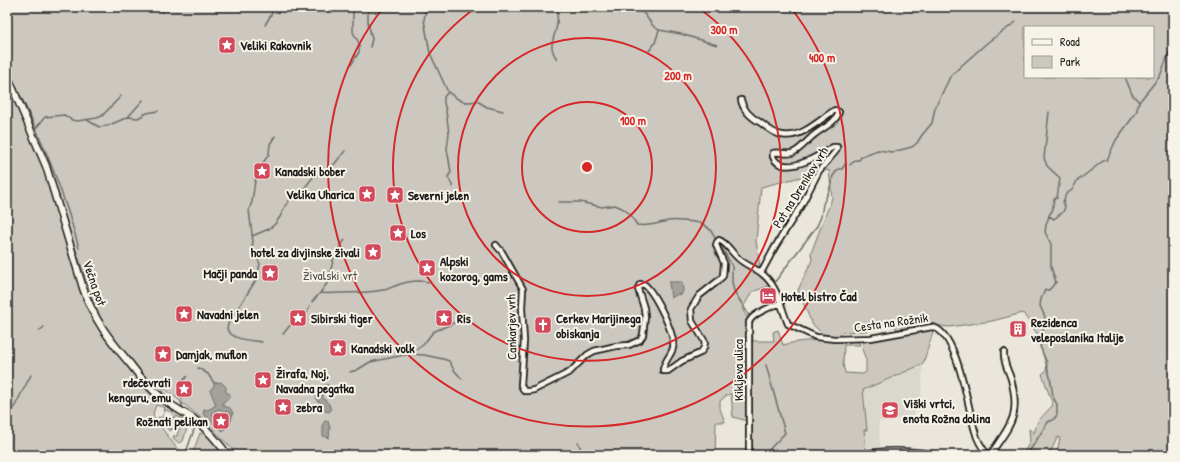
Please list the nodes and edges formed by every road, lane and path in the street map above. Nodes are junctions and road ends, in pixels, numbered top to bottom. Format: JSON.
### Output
{"nodes":[{"id":1,"x":7,"y":75,"type":"edge"},
{"id":2,"x":741,"y":100,"type":"dead end"},
{"id":3,"x":496,"y":245,"type":"dead end"},
{"id":4,"x":761,"y":273,"type":"junction"},
{"id":5,"x":781,"y":303,"type":"junction"},
{"id":6,"x":1004,"y":352,"type":"dead end"},
{"id":7,"x":524,"y":390,"type":"joint"},
{"id":8,"x":903,"y":453,"type":"edge"},
{"id":9,"x":228,"y":455,"type":"edge"},
{"id":10,"x":749,"y":455,"type":"edge"},
{"id":11,"x":863,"y":455,"type":"edge"},
{"id":12,"x":936,"y":455,"type":"edge"},
{"id":13,"x":989,"y":455,"type":"edge"}],
"edges":[{"from":1,"to":9,"type":"main road","name":"Večna pot"},
{"from":2,"to":4,"type":"street","name":"Pot na Drenikov vrh"},
{"from":3,"to":7,"type":"street","name":"Cankarjev vrh"},
{"from":4,"to":5,"type":"street","name":"Cesta na Rožnik"},
{"from":4,"to":7,"type":"street","name":"Cesta na Rožnik"},
{"from":5,"to":10,"type":"street","name":"Kikljeva ulica"},
{"from":5,"to":13,"type":"street","name":"Cesta na Rožnik"},
{"from":6,"to":13,"type":"street"},
{"from":8,"to":11,"type":"main road"},
{"from":8,"to":12,"type":"main road"}]}
